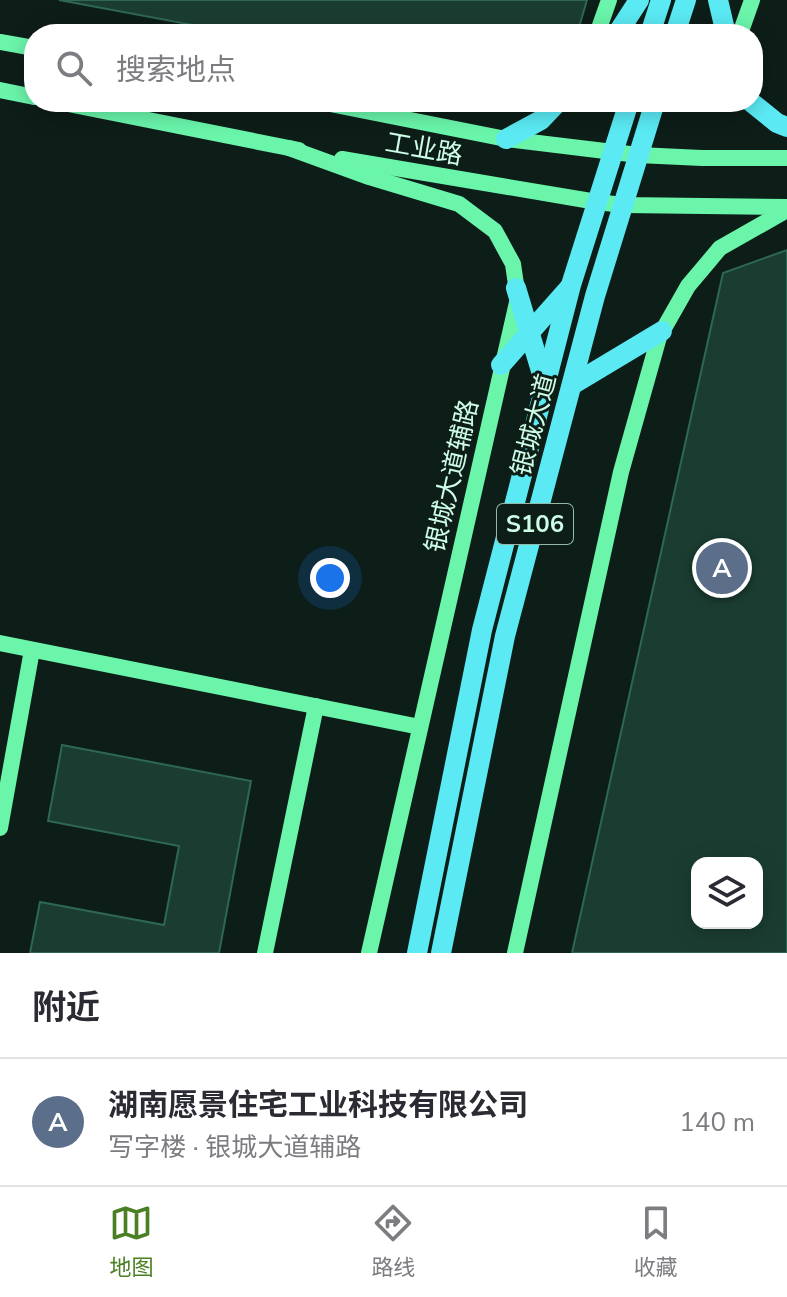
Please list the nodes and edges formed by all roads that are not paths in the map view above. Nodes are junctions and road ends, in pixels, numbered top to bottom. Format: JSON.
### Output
{"nodes":[{"id":1,"x":609,"y":0,"type":"edge"},
{"id":2,"x":639,"y":0,"type":"edge"},
{"id":3,"x":661,"y":0,"type":"edge"},
{"id":4,"x":686,"y":0,"type":"edge"},
{"id":5,"x":718,"y":0,"type":"edge"},
{"id":6,"x":752,"y":0,"type":"edge"},
{"id":7,"x":601,"y":24,"type":"edge"},
{"id":8,"x":623,"y":24,"type":"edge"},
{"id":9,"x":653,"y":24,"type":"edge"},
{"id":10,"x":678,"y":24,"type":"edge"},
{"id":11,"x":724,"y":24,"type":"edge"},
{"id":12,"x":744,"y":24,"type":"edge"},
{"id":13,"x":0,"y":42,"type":"edge"},
{"id":14,"x":24,"y":46,"type":"edge"},
{"id":15,"x":0,"y":90,"type":"edge"},
{"id":16,"x":24,"y":95,"type":"edge"},
{"id":17,"x":108,"y":112,"type":"edge"},
{"id":18,"x":370,"y":112,"type":"edge"},
{"id":19,"x":549,"y":112,"type":"edge"},
{"id":20,"x":626,"y":112,"type":"edge"},
{"id":21,"x":652,"y":112,"type":"edge"},
{"id":22,"x":763,"y":112,"type":"edge"},
{"id":23,"x":787,"y":127,"type":"edge"},
{"id":24,"x":506,"y":139,"type":"junction"},
{"id":25,"x":289,"y":148,"type":"junction"},
{"id":26,"x":638,"y":155,"type":"junction"},
{"id":27,"x":787,"y":158,"type":"edge"},
{"id":28,"x":597,"y":202,"type":"junction"},
{"id":29,"x":623,"y":205,"type":"junction"},
{"id":30,"x":787,"y":209,"type":"edge"},
{"id":31,"x":571,"y":285,"type":"junction"},
{"id":32,"x":516,"y":288,"type":"junction"},
{"id":33,"x":662,"y":331,"type":"junction"},
{"id":34,"x":501,"y":365,"type":"junction"},
{"id":35,"x":546,"y":384,"type":"junction"},
{"id":36,"x":572,"y":385,"type":"junction"},
{"id":37,"x":0,"y":643,"type":"edge"},
{"id":38,"x":32,"y":650,"type":"junction"},
{"id":39,"x":316,"y":706,"type":"junction"},
{"id":40,"x":420,"y":727,"type":"junction"},
{"id":41,"x":0,"y":828,"type":"edge"},
{"id":42,"x":265,"y":953,"type":"edge"},
{"id":43,"x":369,"y":953,"type":"edge"},
{"id":44,"x":417,"y":953,"type":"edge"},
{"id":45,"x":441,"y":953,"type":"edge"},
{"id":46,"x":515,"y":953,"type":"edge"}],
"edges":[{"from":1,"to":7,"type":"street"},
{"from":2,"to":8,"type":"main road"},
{"from":3,"to":9,"type":"main road"},
{"from":4,"to":10,"type":"main road"},
{"from":5,"to":11,"type":"main road"},
{"from":6,"to":12,"type":"street"},
{"from":13,"to":14,"type":"street"},
{"from":15,"to":16,"type":"street"},
{"from":17,"to":25,"type":"street","name":"工业路"},
{"from":18,"to":24,"type":"street","name":"工业路"},
{"from":19,"to":24,"type":"main road"},
{"from":20,"to":28,"type":"main road","name":"银城大道","number":"S106"},
{"from":21,"to":26,"type":"main road","name":"银城大道","number":"S106"},
{"from":22,"to":23,"type":"main road"},
{"from":24,"to":26,"type":"street","name":"工业路"},
{"from":25,"to":28,"type":"street","name":"工业路"},
{"from":25,"to":32,"type":"street","name":"银城大道辅路"},
{"from":26,"to":27,"type":"street","name":"工业路"},
{"from":26,"to":29,"type":"main road","name":"银城大道","number":"S106"},
{"from":28,"to":29,"type":"street","name":"工业路"},
{"from":28,"to":31,"type":"main road","name":"银城大道","number":"S106"},
{"from":29,"to":30,"type":"street","name":"工业路"},
{"from":29,"to":36,"type":"main road","name":"银城大道","number":"S106"},
{"from":30,"to":33,"type":"street"},
{"from":31,"to":34,"type":"main road"},
{"from":31,"to":35,"type":"main road","name":"银城大道","number":"S106"},
{"from":32,"to":34,"type":"street","name":"银城大道辅路"},
{"from":32,"to":35,"type":"main road"},
{"from":33,"to":36,"type":"main road"},
{"from":33,"to":46,"type":"street"},
{"from":34,"to":40,"type":"street","name":"银城大道辅路"},
{"from":35,"to":44,"type":"main road","name":"银城大道","number":"S106"},
{"from":36,"to":45,"type":"main road","name":"银城大道","number":"S106"},
{"from":37,"to":38,"type":"street"},
{"from":38,"to":39,"type":"street"},
{"from":38,"to":41,"type":"street"},
{"from":39,"to":40,"type":"street"},
{"from":39,"to":42,"type":"street"},
{"from":40,"to":43,"type":"street","name":"银城大道辅路"}]}
